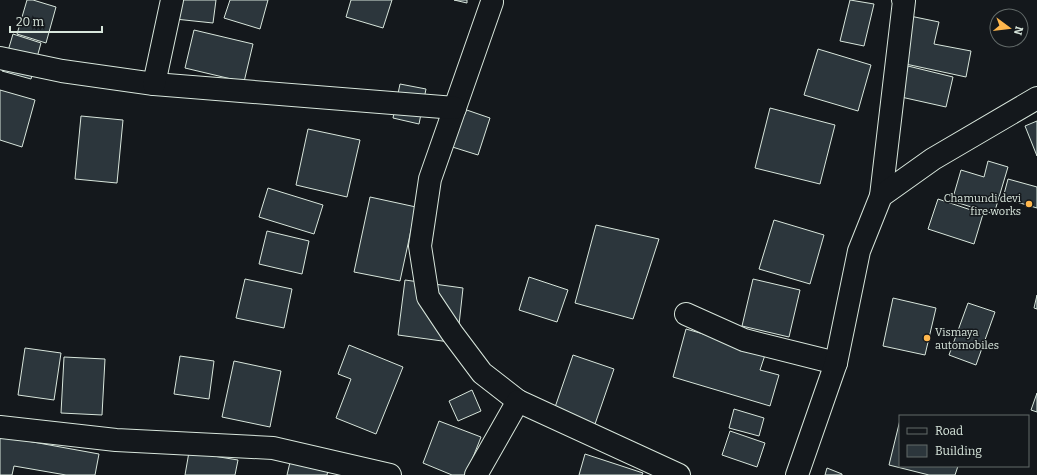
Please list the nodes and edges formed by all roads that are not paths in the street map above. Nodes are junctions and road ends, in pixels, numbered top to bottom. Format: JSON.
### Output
{"nodes":[{"id":1,"x":172,"y":0,"type":"edge"},
{"id":2,"x":903,"y":0,"type":"edge"},
{"id":3,"x":492,"y":2,"type":"dead end"},
{"id":4,"x":0,"y":58,"type":"edge"},
{"id":5,"x":154,"y":84,"type":"junction"},
{"id":6,"x":1037,"y":98,"type":"edge"},
{"id":7,"x":455,"y":108,"type":"junction"},
{"id":8,"x":881,"y":196,"type":"junction"},
{"id":9,"x":686,"y":314,"type":"dead end"},
{"id":10,"x":836,"y":363,"type":"junction"},
{"id":11,"x":518,"y":400,"type":"junction"},
{"id":12,"x":0,"y":427,"type":"edge"},
{"id":13,"x":390,"y":475,"type":"edge"},
{"id":14,"x":476,"y":475,"type":"edge"},
{"id":15,"x":679,"y":475,"type":"edge"},
{"id":16,"x":797,"y":475,"type":"edge"}],
"edges":[{"from":1,"to":5,"type":"street"},
{"from":2,"to":8,"type":"street"},
{"from":3,"to":7,"type":"street"},
{"from":4,"to":5,"type":"street"},
{"from":5,"to":7,"type":"street"},
{"from":6,"to":8,"type":"street"},
{"from":7,"to":11,"type":"street"},
{"from":8,"to":10,"type":"street"},
{"from":9,"to":10,"type":"street"},
{"from":10,"to":16,"type":"street"},
{"from":11,"to":14,"type":"street"},
{"from":11,"to":15,"type":"street"},
{"from":12,"to":13,"type":"street"}]}
